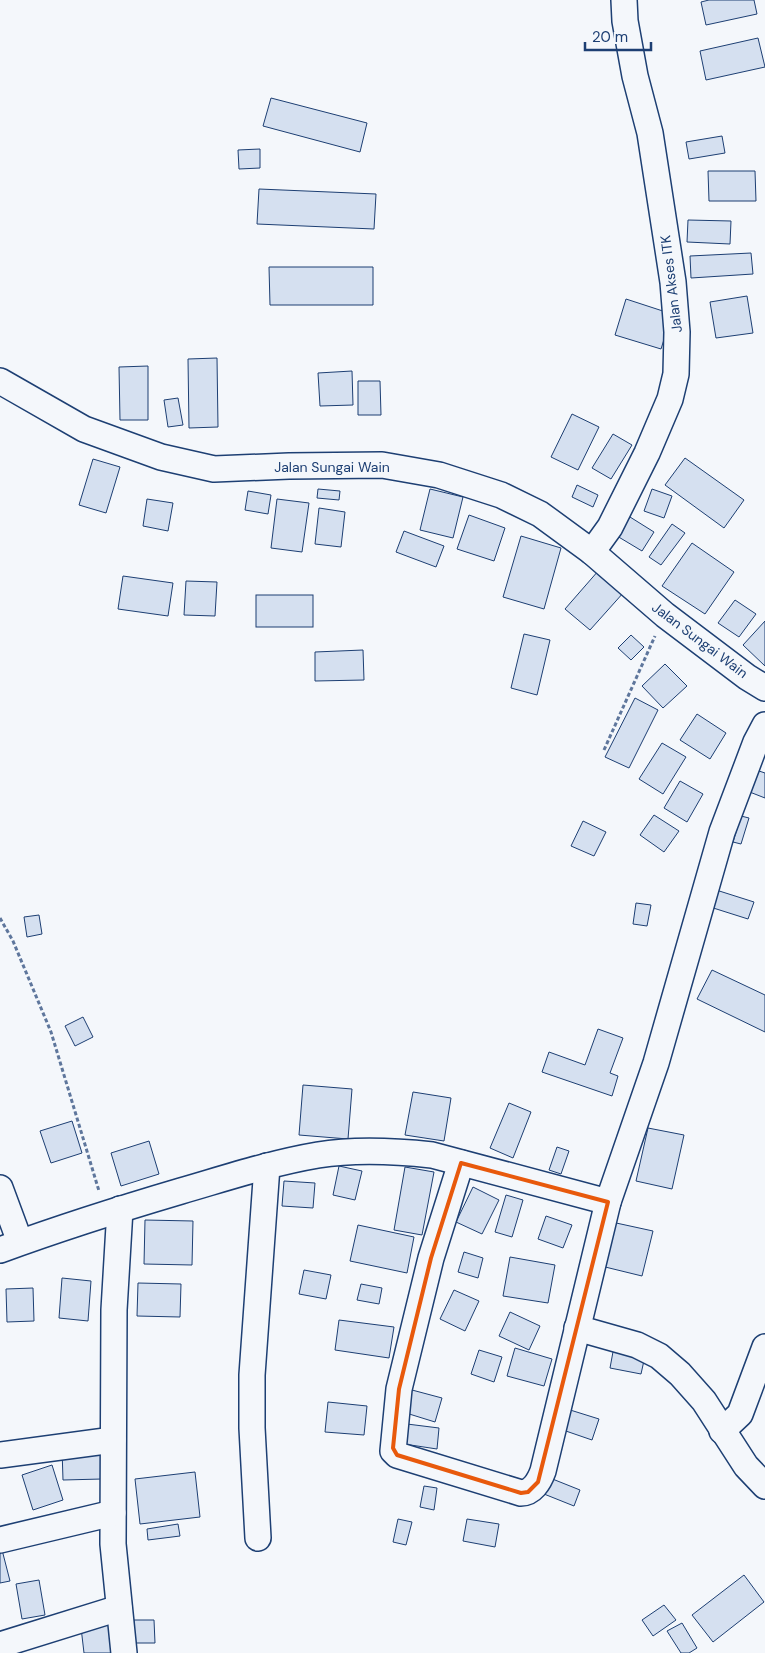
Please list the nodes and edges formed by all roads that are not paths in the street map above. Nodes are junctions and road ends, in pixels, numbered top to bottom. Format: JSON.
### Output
{"nodes":[{"id":1,"x":624,"y":0,"type":"edge"},
{"id":2,"x":0,"y":381,"type":"edge"},
{"id":3,"x":592,"y":552,"type":"junction"},
{"id":4,"x":765,"y":688,"type":"edge"},
{"id":5,"x":765,"y":725,"type":"edge"},
{"id":6,"x":461,"y":1163,"type":"junction"},
{"id":7,"x":267,"y":1166,"type":"junction"},
{"id":8,"x":0,"y":1188,"type":"edge"},
{"id":9,"x":608,"y":1202,"type":"junction"},
{"id":10,"x":113,"y":1211,"type":"junction"},
{"id":11,"x":10,"y":1246,"type":"edge"},
{"id":12,"x":577,"y":1328,"type":"junction"},
{"id":13,"x":765,"y":1347,"type":"edge"},
{"id":14,"x":722,"y":1431,"type":"junction"},
{"id":15,"x":113,"y":1440,"type":"junction"},
{"id":16,"x":0,"y":1455,"type":"edge"},
{"id":17,"x":765,"y":1486,"type":"edge"},
{"id":18,"x":113,"y":1512,"type":"junction"},
{"id":19,"x":258,"y":1538,"type":"dead end"},
{"id":20,"x":0,"y":1540,"type":"edge"},
{"id":21,"x":119,"y":1608,"type":"junction"},
{"id":22,"x":0,"y":1645,"type":"edge"},
{"id":23,"x":124,"y":1653,"type":"edge"}],
"edges":[{"from":1,"to":3,"type":"street","name":"Jalan Akses ITK"},
{"from":2,"to":3,"type":"street","name":"Jalan Sungai Wain"},
{"from":3,"to":4,"type":"street","name":"Jalan Sungai Wain"},
{"from":5,"to":9,"type":"street"},
{"from":6,"to":7,"type":"street"},
{"from":6,"to":9,"type":"street"},
{"from":6,"to":12,"type":"street"},
{"from":7,"to":10,"type":"street"},
{"from":7,"to":19,"type":"street"},
{"from":8,"to":11,"type":"street"},
{"from":9,"to":12,"type":"street"},
{"from":10,"to":11,"type":"street"},
{"from":10,"to":15,"type":"street"},
{"from":12,"to":14,"type":"street"},
{"from":13,"to":14,"type":"street"},
{"from":14,"to":17,"type":"street"},
{"from":15,"to":16,"type":"street"},
{"from":15,"to":18,"type":"street"},
{"from":18,"to":20,"type":"street"},
{"from":18,"to":21,"type":"street"},
{"from":21,"to":22,"type":"street"},
{"from":21,"to":23,"type":"street"}]}
